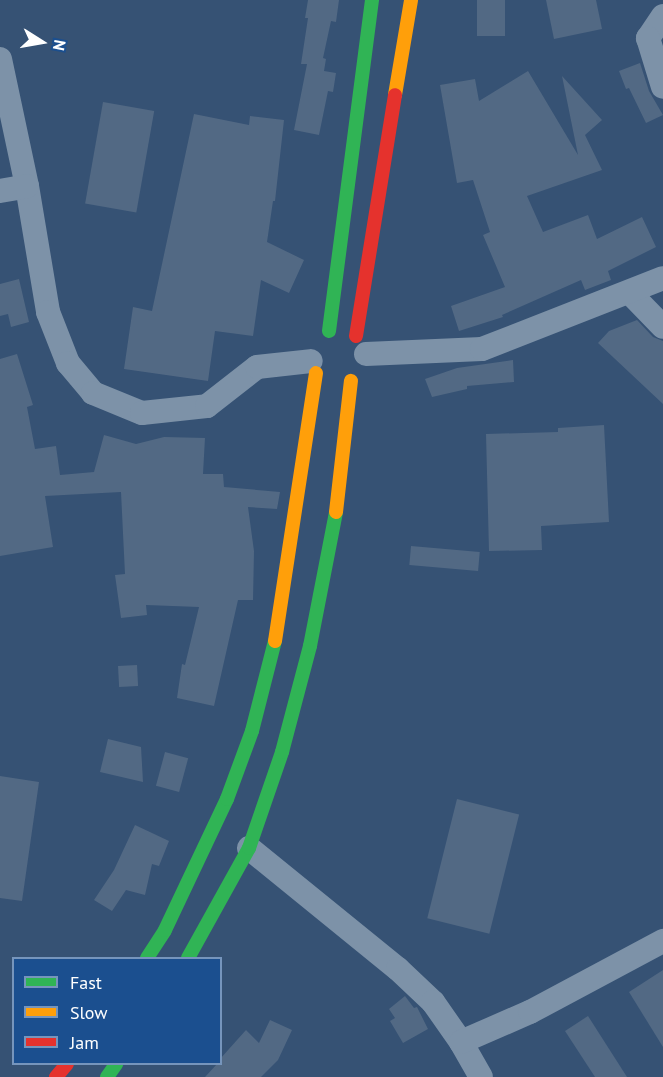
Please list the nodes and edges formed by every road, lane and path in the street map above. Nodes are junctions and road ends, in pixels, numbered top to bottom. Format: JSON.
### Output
{"nodes":[{"id":1,"x":372,"y":0,"type":"edge"},
{"id":2,"x":411,"y":0,"type":"edge"},
{"id":3,"x":663,"y":16,"type":"edge"},
{"id":4,"x":0,"y":58,"type":"edge"},
{"id":5,"x":663,"y":87,"type":"edge"},
{"id":6,"x":27,"y":186,"type":"junction"},
{"id":7,"x":0,"y":191,"type":"edge"},
{"id":8,"x":663,"y":278,"type":"edge"},
{"id":9,"x":630,"y":293,"type":"junction"},
{"id":10,"x":663,"y":327,"type":"edge"},
{"id":11,"x":317,"y":350,"type":"junction"},
{"id":12,"x":352,"y":368,"type":"junction"},
{"id":13,"x":249,"y":848,"type":"junction"},
{"id":14,"x":663,"y":941,"type":"edge"},
{"id":15,"x":148,"y":957,"type":"edge"},
{"id":16,"x":189,"y":957,"type":"edge"},
{"id":17,"x":461,"y":1042,"type":"junction"},
{"id":18,"x":66,"y":1065,"type":"edge"},
{"id":19,"x":116,"y":1065,"type":"edge"},
{"id":20,"x":56,"y":1077,"type":"edge"},
{"id":21,"x":107,"y":1077,"type":"edge"},
{"id":22,"x":481,"y":1077,"type":"edge"}],
"edges":[{"from":1,"to":11,"type":"main road"},
{"from":2,"to":12,"type":"main road"},
{"from":3,"to":5,"type":"street"},
{"from":4,"to":6,"type":"street"},
{"from":6,"to":7,"type":"street"},
{"from":6,"to":11,"type":"street"},
{"from":8,"to":9,"type":"street"},
{"from":9,"to":10,"type":"street"},
{"from":9,"to":12,"type":"street"},
{"from":11,"to":12,"type":"main road"},
{"from":11,"to":12,"type":"main road"},
{"from":11,"to":15,"type":"main road"},
{"from":12,"to":13,"type":"main road"},
{"from":13,"to":16,"type":"main road"},
{"from":13,"to":17,"type":"street"},
{"from":14,"to":17,"type":"street"},
{"from":17,"to":22,"type":"street"},
{"from":18,"to":20,"type":"main road"},
{"from":19,"to":21,"type":"main road"}]}
